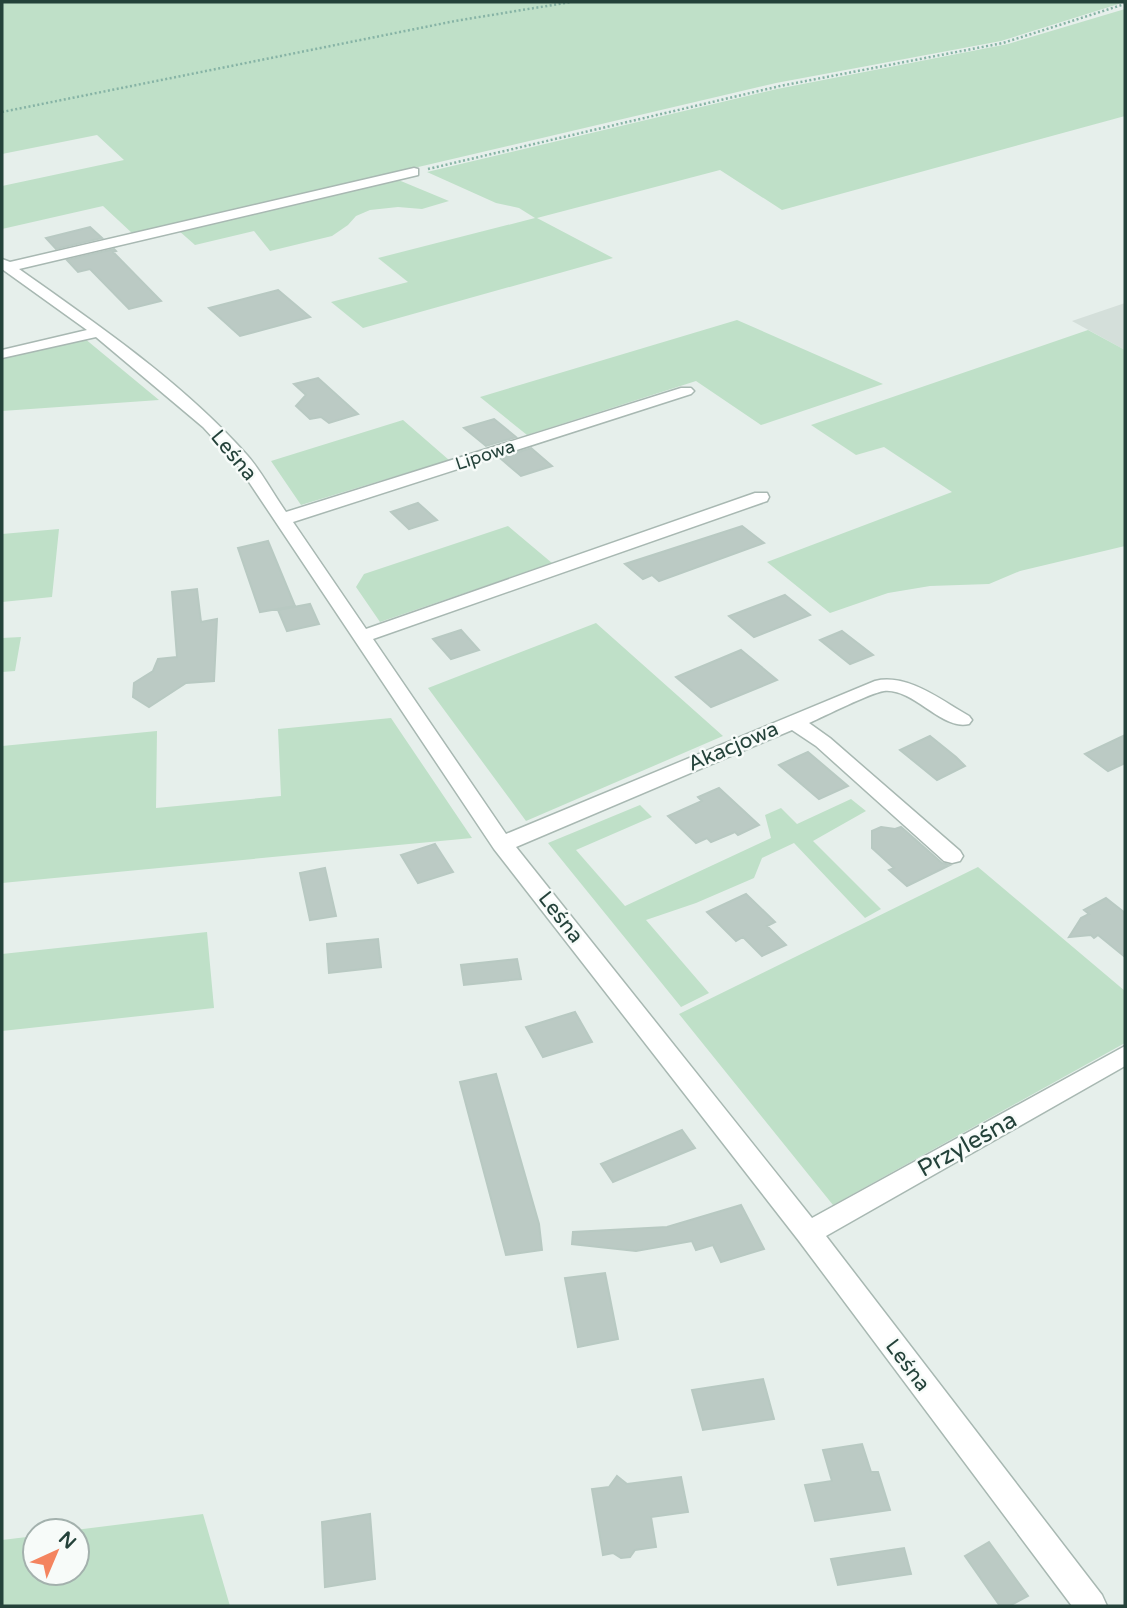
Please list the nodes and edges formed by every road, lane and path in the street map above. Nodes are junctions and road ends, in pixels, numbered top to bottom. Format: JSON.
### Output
{"nodes":[{"id":1,"x":571,"y":2,"type":"edge"},
{"id":2,"x":1125,"y":4,"type":"edge"},
{"id":3,"x":2,"y":112,"type":"edge"},
{"id":4,"x":414,"y":172,"type":"joint"},
{"id":5,"x":5,"y":265,"type":"edge"},
{"id":6,"x":99,"y":332,"type":"junction"},
{"id":7,"x":2,"y":354,"type":"edge"},
{"id":8,"x":686,"y":391,"type":"dead end"},
{"id":9,"x":761,"y":497,"type":"dead end"},
{"id":10,"x":283,"y":519,"type":"junction"},
{"id":11,"x":362,"y":637,"type":"junction"},
{"id":12,"x":962,"y":720,"type":"dead end"},
{"id":13,"x":792,"y":721,"type":"junction"},
{"id":14,"x":502,"y":844,"type":"junction"},
{"id":15,"x":952,"y":856,"type":"dead end"},
{"id":16,"x":1125,"y":1055,"type":"edge"},
{"id":17,"x":808,"y":1233,"type":"junction"},
{"id":18,"x":1091,"y":1606,"type":"edge"}],
"edges":[{"from":1,"to":3,"type":"path"},
{"from":2,"to":4,"type":"path"},
{"from":4,"to":5,"type":"street"},
{"from":5,"to":6,"type":"street","name":"Leśna"},
{"from":6,"to":7,"type":"street"},
{"from":6,"to":10,"type":"street","name":"Leśna"},
{"from":8,"to":10,"type":"street","name":"Lipowa"},
{"from":9,"to":11,"type":"street"},
{"from":10,"to":11,"type":"street","name":"Leśna"},
{"from":11,"to":14,"type":"street","name":"Leśna"},
{"from":12,"to":13,"type":"street","name":"Akacjowa"},
{"from":13,"to":14,"type":"street","name":"Akacjowa"},
{"from":13,"to":15,"type":"street"},
{"from":14,"to":17,"type":"street","name":"Leśna"},
{"from":16,"to":17,"type":"street","name":"Przyleśna"},
{"from":17,"to":18,"type":"street","name":"Leśna"}]}
